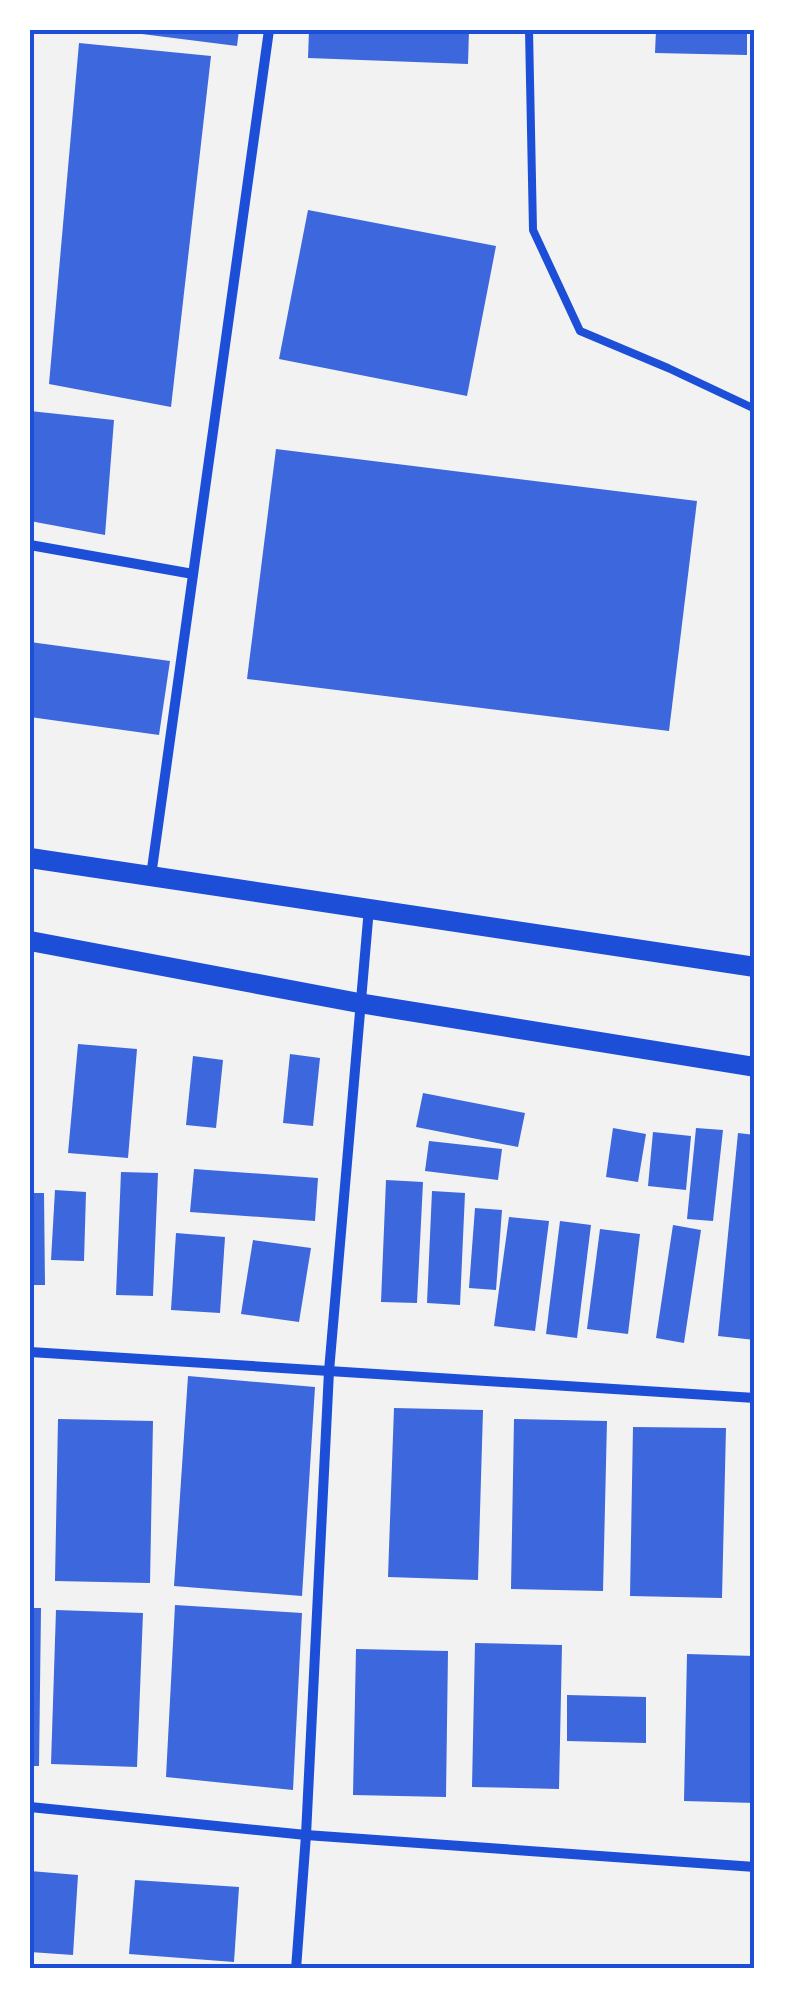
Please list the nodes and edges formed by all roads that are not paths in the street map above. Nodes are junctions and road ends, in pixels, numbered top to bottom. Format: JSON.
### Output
{"nodes":[{"id":1,"x":269,"y":30,"type":"edge"},
{"id":2,"x":529,"y":30,"type":"edge"},
{"id":3,"x":755,"y":409,"type":"edge"},
{"id":4,"x":30,"y":545,"type":"edge"},
{"id":5,"x":193,"y":574,"type":"junction"},
{"id":6,"x":30,"y":858,"type":"edge"},
{"id":7,"x":150,"y":876,"type":"junction"},
{"id":8,"x":369,"y":908,"type":"junction"},
{"id":9,"x":30,"y":941,"type":"edge"},
{"id":10,"x":755,"y":967,"type":"edge"},
{"id":11,"x":359,"y":1003,"type":"junction"},
{"id":12,"x":755,"y":1067,"type":"edge"},
{"id":13,"x":30,"y":1352,"type":"edge"},
{"id":14,"x":329,"y":1370,"type":"junction"},
{"id":15,"x":755,"y":1398,"type":"edge"},
{"id":16,"x":30,"y":1807,"type":"edge"},
{"id":17,"x":306,"y":1835,"type":"junction"},
{"id":18,"x":755,"y":1866,"type":"edge"},
{"id":19,"x":296,"y":1969,"type":"edge"}],
"edges":[{"from":1,"to":5,"type":"street"},
{"from":2,"to":3,"type":"lane"},
{"from":4,"to":5,"type":"street"},
{"from":5,"to":7,"type":"street"},
{"from":6,"to":7,"type":"main road"},
{"from":7,"to":8,"type":"main road"},
{"from":8,"to":10,"type":"main road"},
{"from":8,"to":11,"type":"street"},
{"from":9,"to":11,"type":"main road"},
{"from":11,"to":12,"type":"main road"},
{"from":11,"to":14,"type":"street"},
{"from":13,"to":14,"type":"street"},
{"from":14,"to":15,"type":"street"},
{"from":14,"to":17,"type":"street"},
{"from":16,"to":17,"type":"street"},
{"from":17,"to":18,"type":"street"},
{"from":17,"to":19,"type":"street"}]}
